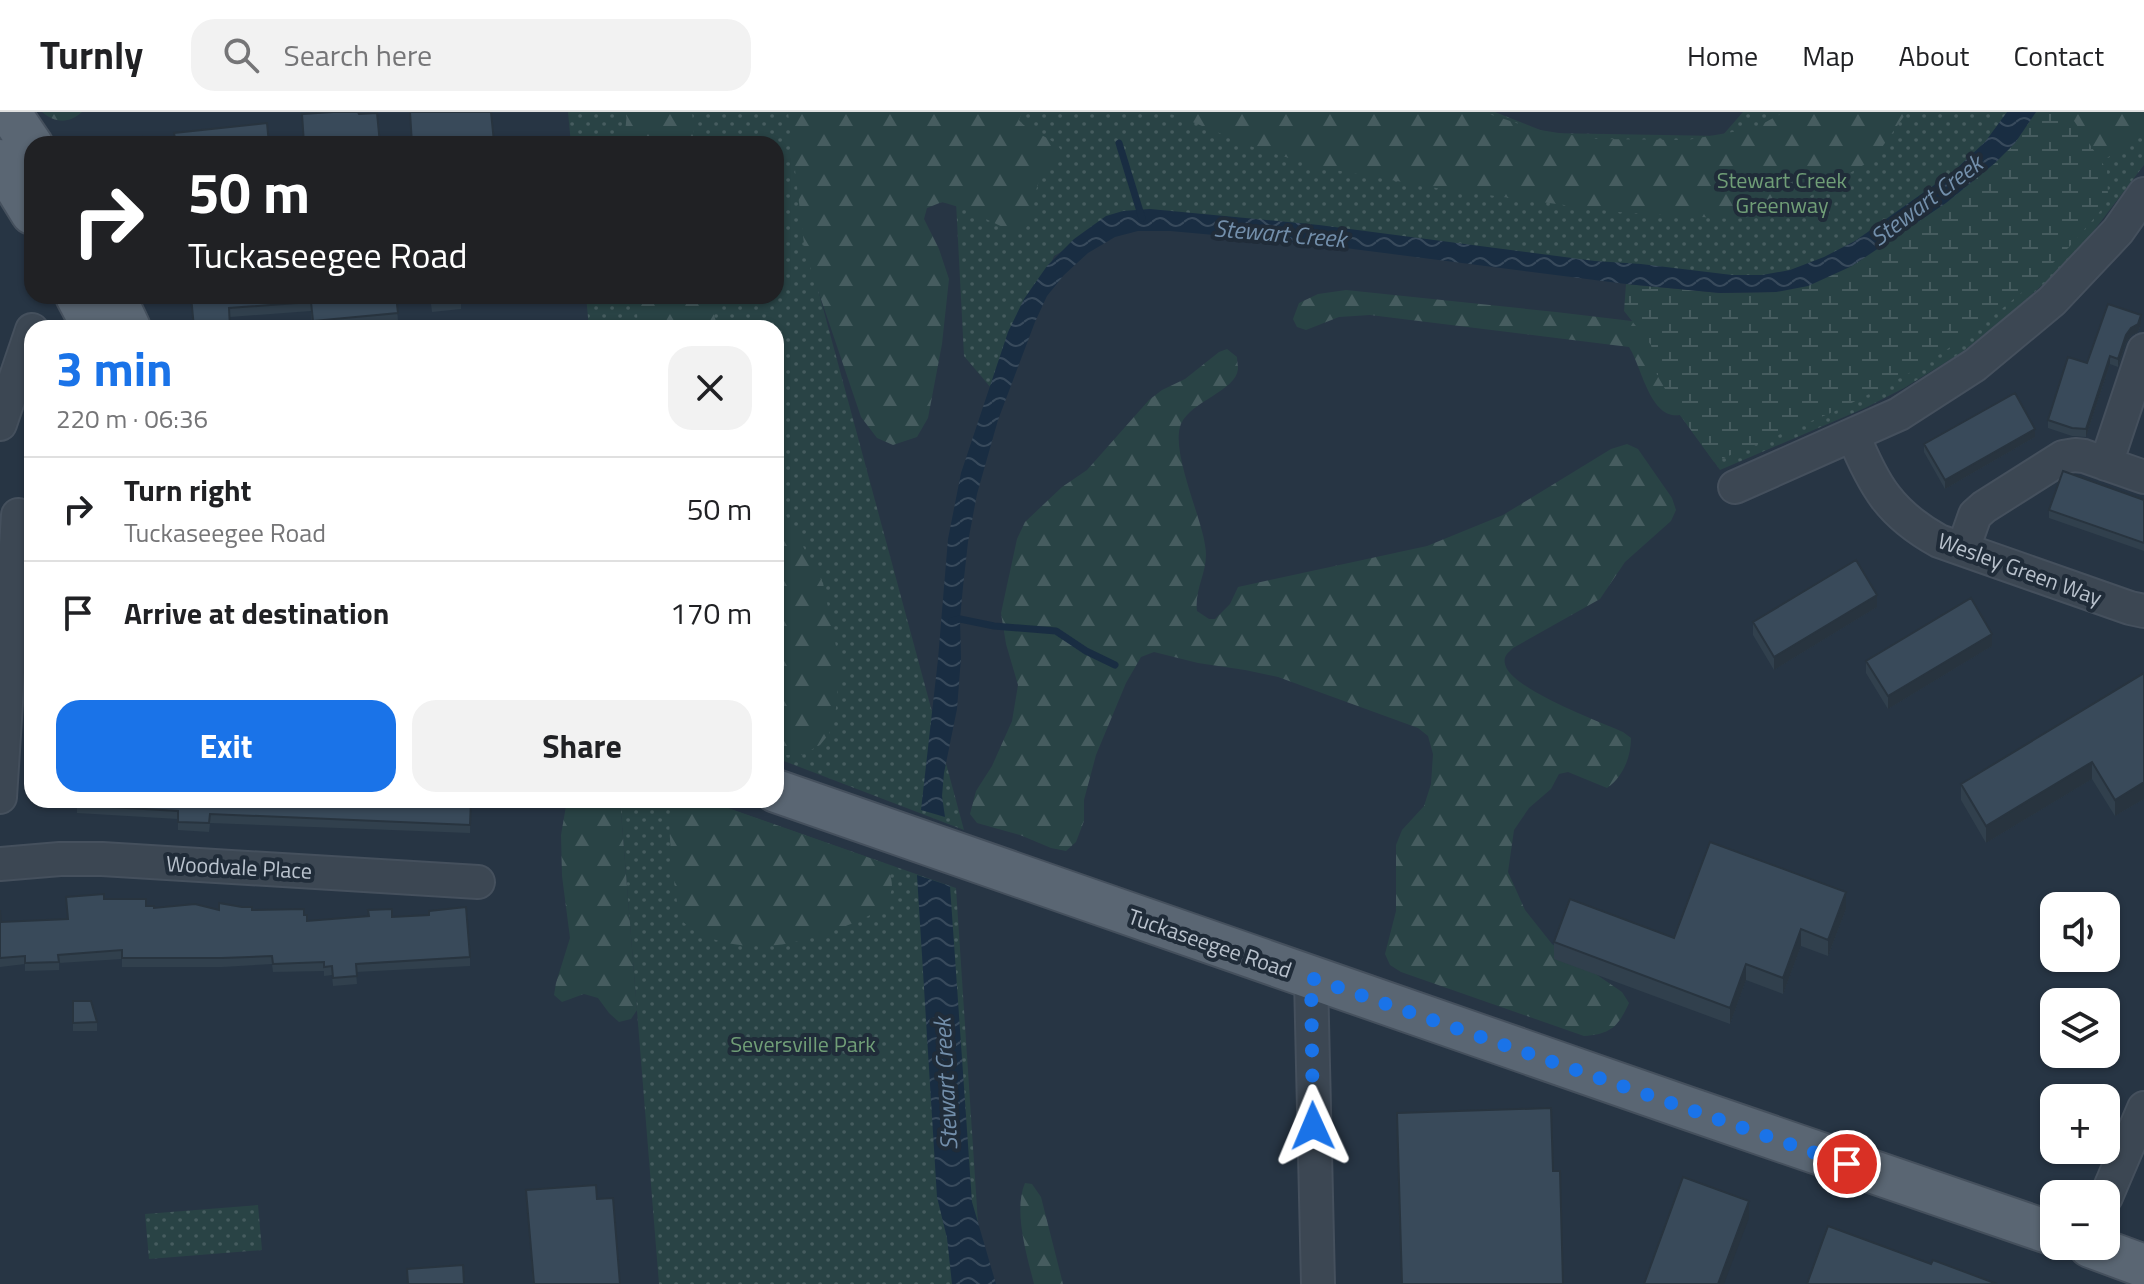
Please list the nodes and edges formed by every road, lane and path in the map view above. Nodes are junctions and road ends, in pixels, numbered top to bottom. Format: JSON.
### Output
{"nodes":[{"id":1,"x":9,"y":112,"type":"edge"},
{"id":2,"x":25,"y":136,"type":"edge"},
{"id":3,"x":0,"y":161,"type":"edge"},
{"id":4,"x":2144,"y":194,"type":"edge"},
{"id":5,"x":24,"y":200,"type":"edge"},
{"id":6,"x":2144,"y":350,"type":"edge"},
{"id":7,"x":24,"y":353,"type":"edge"},
{"id":8,"x":0,"y":424,"type":"edge"},
{"id":9,"x":1853,"y":435,"type":"junction"},
{"id":10,"x":2106,"y":464,"type":"junction"},
{"id":11,"x":2144,"y":477,"type":"edge"},
{"id":12,"x":1735,"y":487,"type":"dead end"},
{"id":13,"x":17,"y":514,"type":"edge"},
{"id":14,"x":1963,"y":549,"type":"junction"},
{"id":15,"x":2144,"y":611,"type":"edge"},
{"id":16,"x":4,"y":700,"type":"edge"},
{"id":17,"x":784,"y":794,"type":"edge"},
{"id":18,"x":0,"y":797,"type":"edge"},
{"id":19,"x":0,"y":864,"type":"edge"},
{"id":20,"x":478,"y":882,"type":"dead end"},
{"id":21,"x":1311,"y":978,"type":"junction"},
{"id":22,"x":2144,"y":1108,"type":"edge"},
{"id":23,"x":2113,"y":1180,"type":"edge"},
{"id":24,"x":2040,"y":1229,"type":"edge"},
{"id":25,"x":2120,"y":1257,"type":"edge"},
{"id":26,"x":2144,"y":1266,"type":"edge"},
{"id":27,"x":1318,"y":1284,"type":"edge"}],
"edges":[{"from":1,"to":2,"type":"main road"},
{"from":3,"to":5,"type":"main road"},
{"from":4,"to":9,"type":"street"},
{"from":6,"to":10,"type":"street"},
{"from":7,"to":8,"type":"street"},
{"from":9,"to":12,"type":"street"},
{"from":9,"to":14,"type":"street","name":"Wesley Green Way"},
{"from":10,"to":11,"type":"street"},
{"from":10,"to":14,"type":"street"},
{"from":13,"to":16,"type":"street"},
{"from":14,"to":15,"type":"street","name":"Wesley Green Way"},
{"from":16,"to":18,"type":"street"},
{"from":17,"to":21,"type":"main road","name":"Tuckaseegee Road"},
{"from":19,"to":20,"type":"street","name":"Woodvale Place"},
{"from":21,"to":24,"type":"main road","name":"Tuckaseegee Road"},
{"from":21,"to":27,"type":"street"},
{"from":22,"to":23,"type":"street"},
{"from":25,"to":26,"type":"main road"}]}
